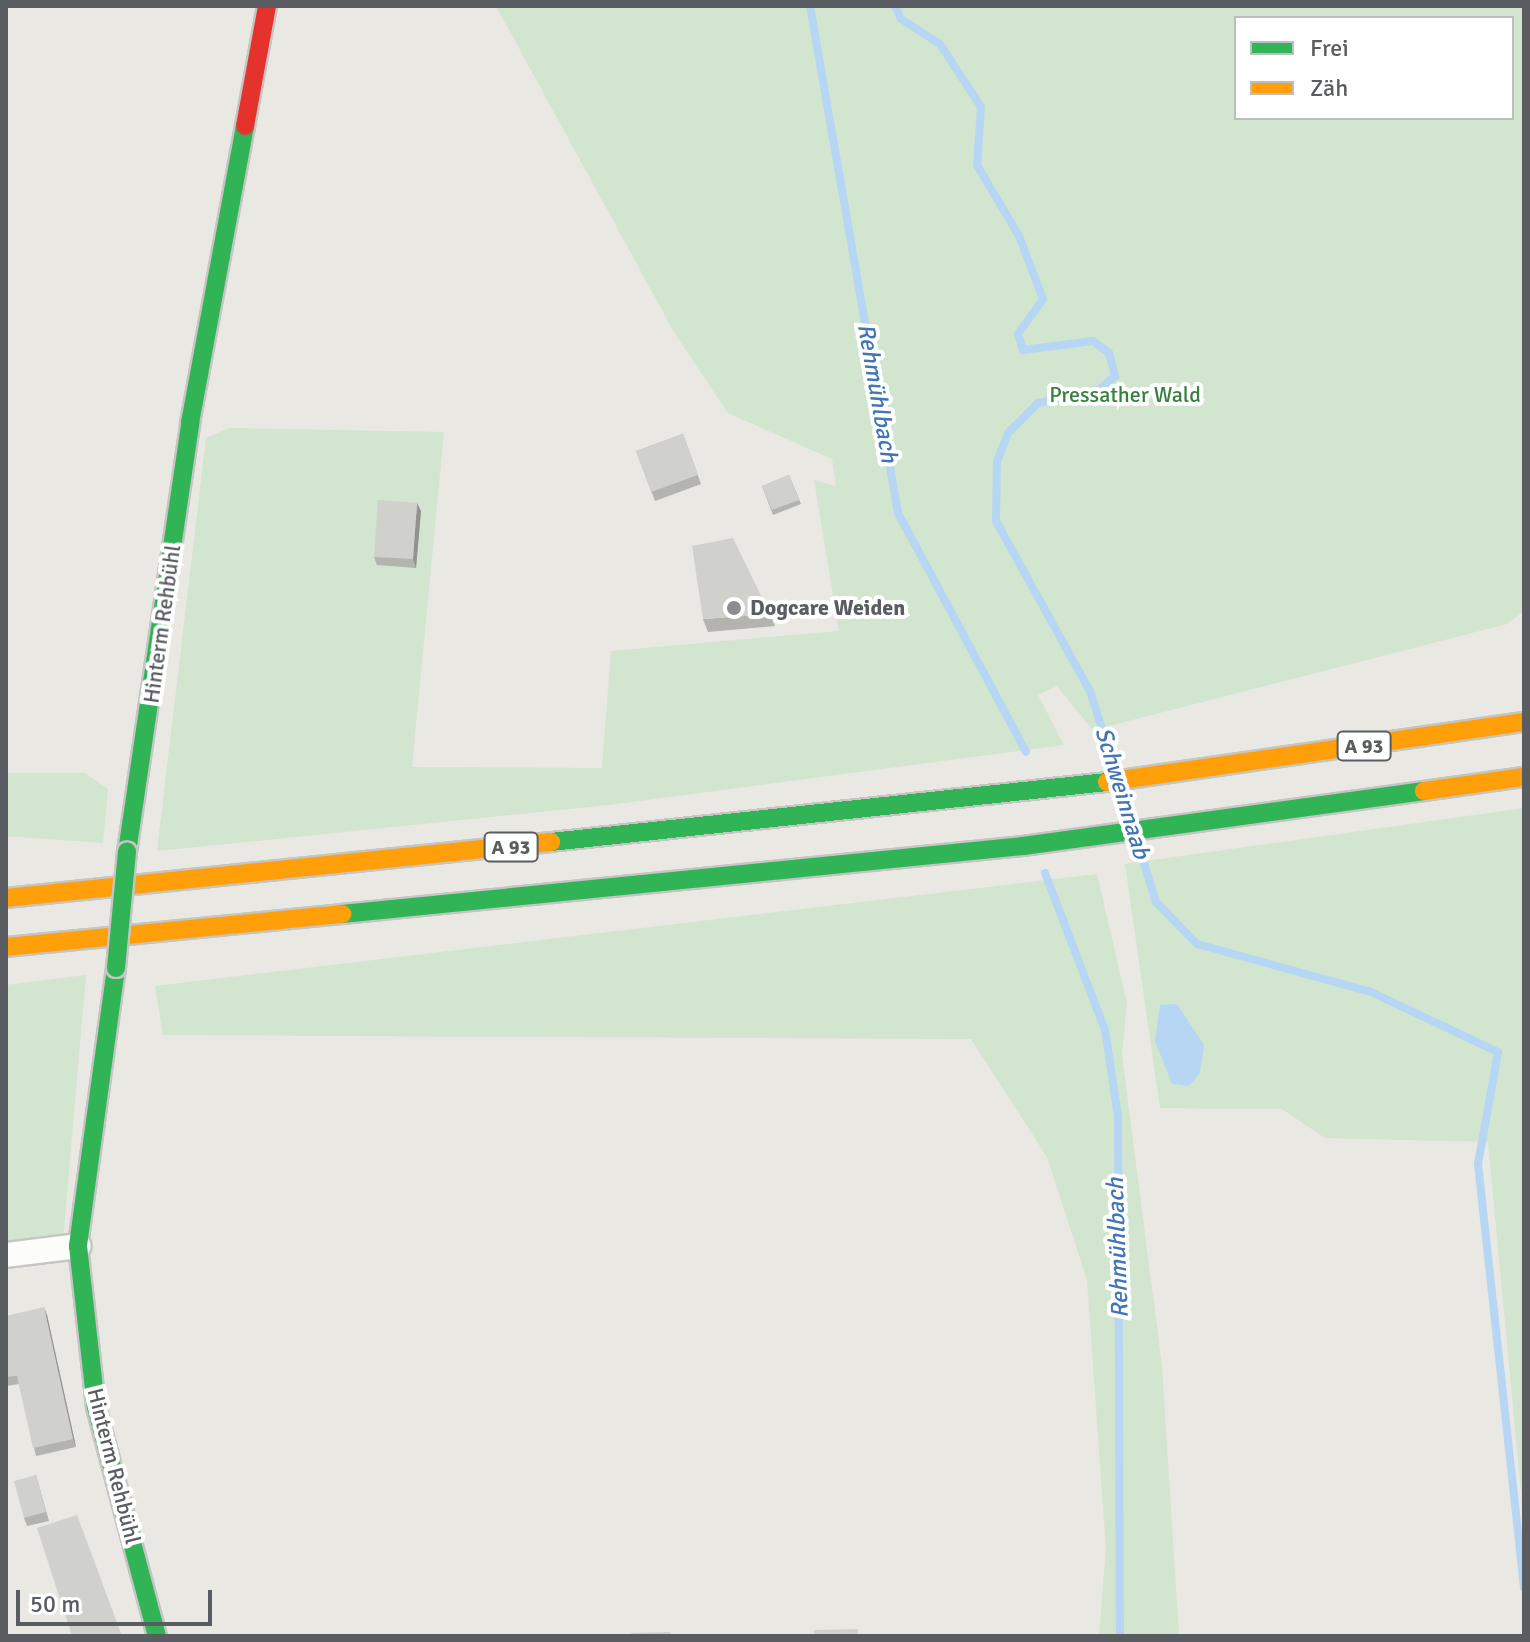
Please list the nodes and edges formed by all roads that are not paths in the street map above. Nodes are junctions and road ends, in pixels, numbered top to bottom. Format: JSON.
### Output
{"nodes":[{"id":1,"x":267,"y":6,"type":"edge"},
{"id":2,"x":1524,"y":722,"type":"edge"},
{"id":3,"x":1524,"y":777,"type":"edge"},
{"id":4,"x":6,"y":898,"type":"edge"},
{"id":5,"x":6,"y":947,"type":"edge"},
{"id":6,"x":78,"y":1246,"type":"junction"},
{"id":7,"x":6,"y":1255,"type":"edge"},
{"id":8,"x":157,"y":1636,"type":"edge"}],
"edges":[{"from":1,"to":6,"type":"main road","name":"Hinterm Rehbühl","bridge":true},
{"from":2,"to":4,"type":"main road","number":"A 93"},
{"from":3,"to":5,"type":"main road","number":"A 93"},
{"from":6,"to":7,"type":"street"},
{"from":6,"to":8,"type":"main road","name":"Hinterm Rehbühl"}]}
